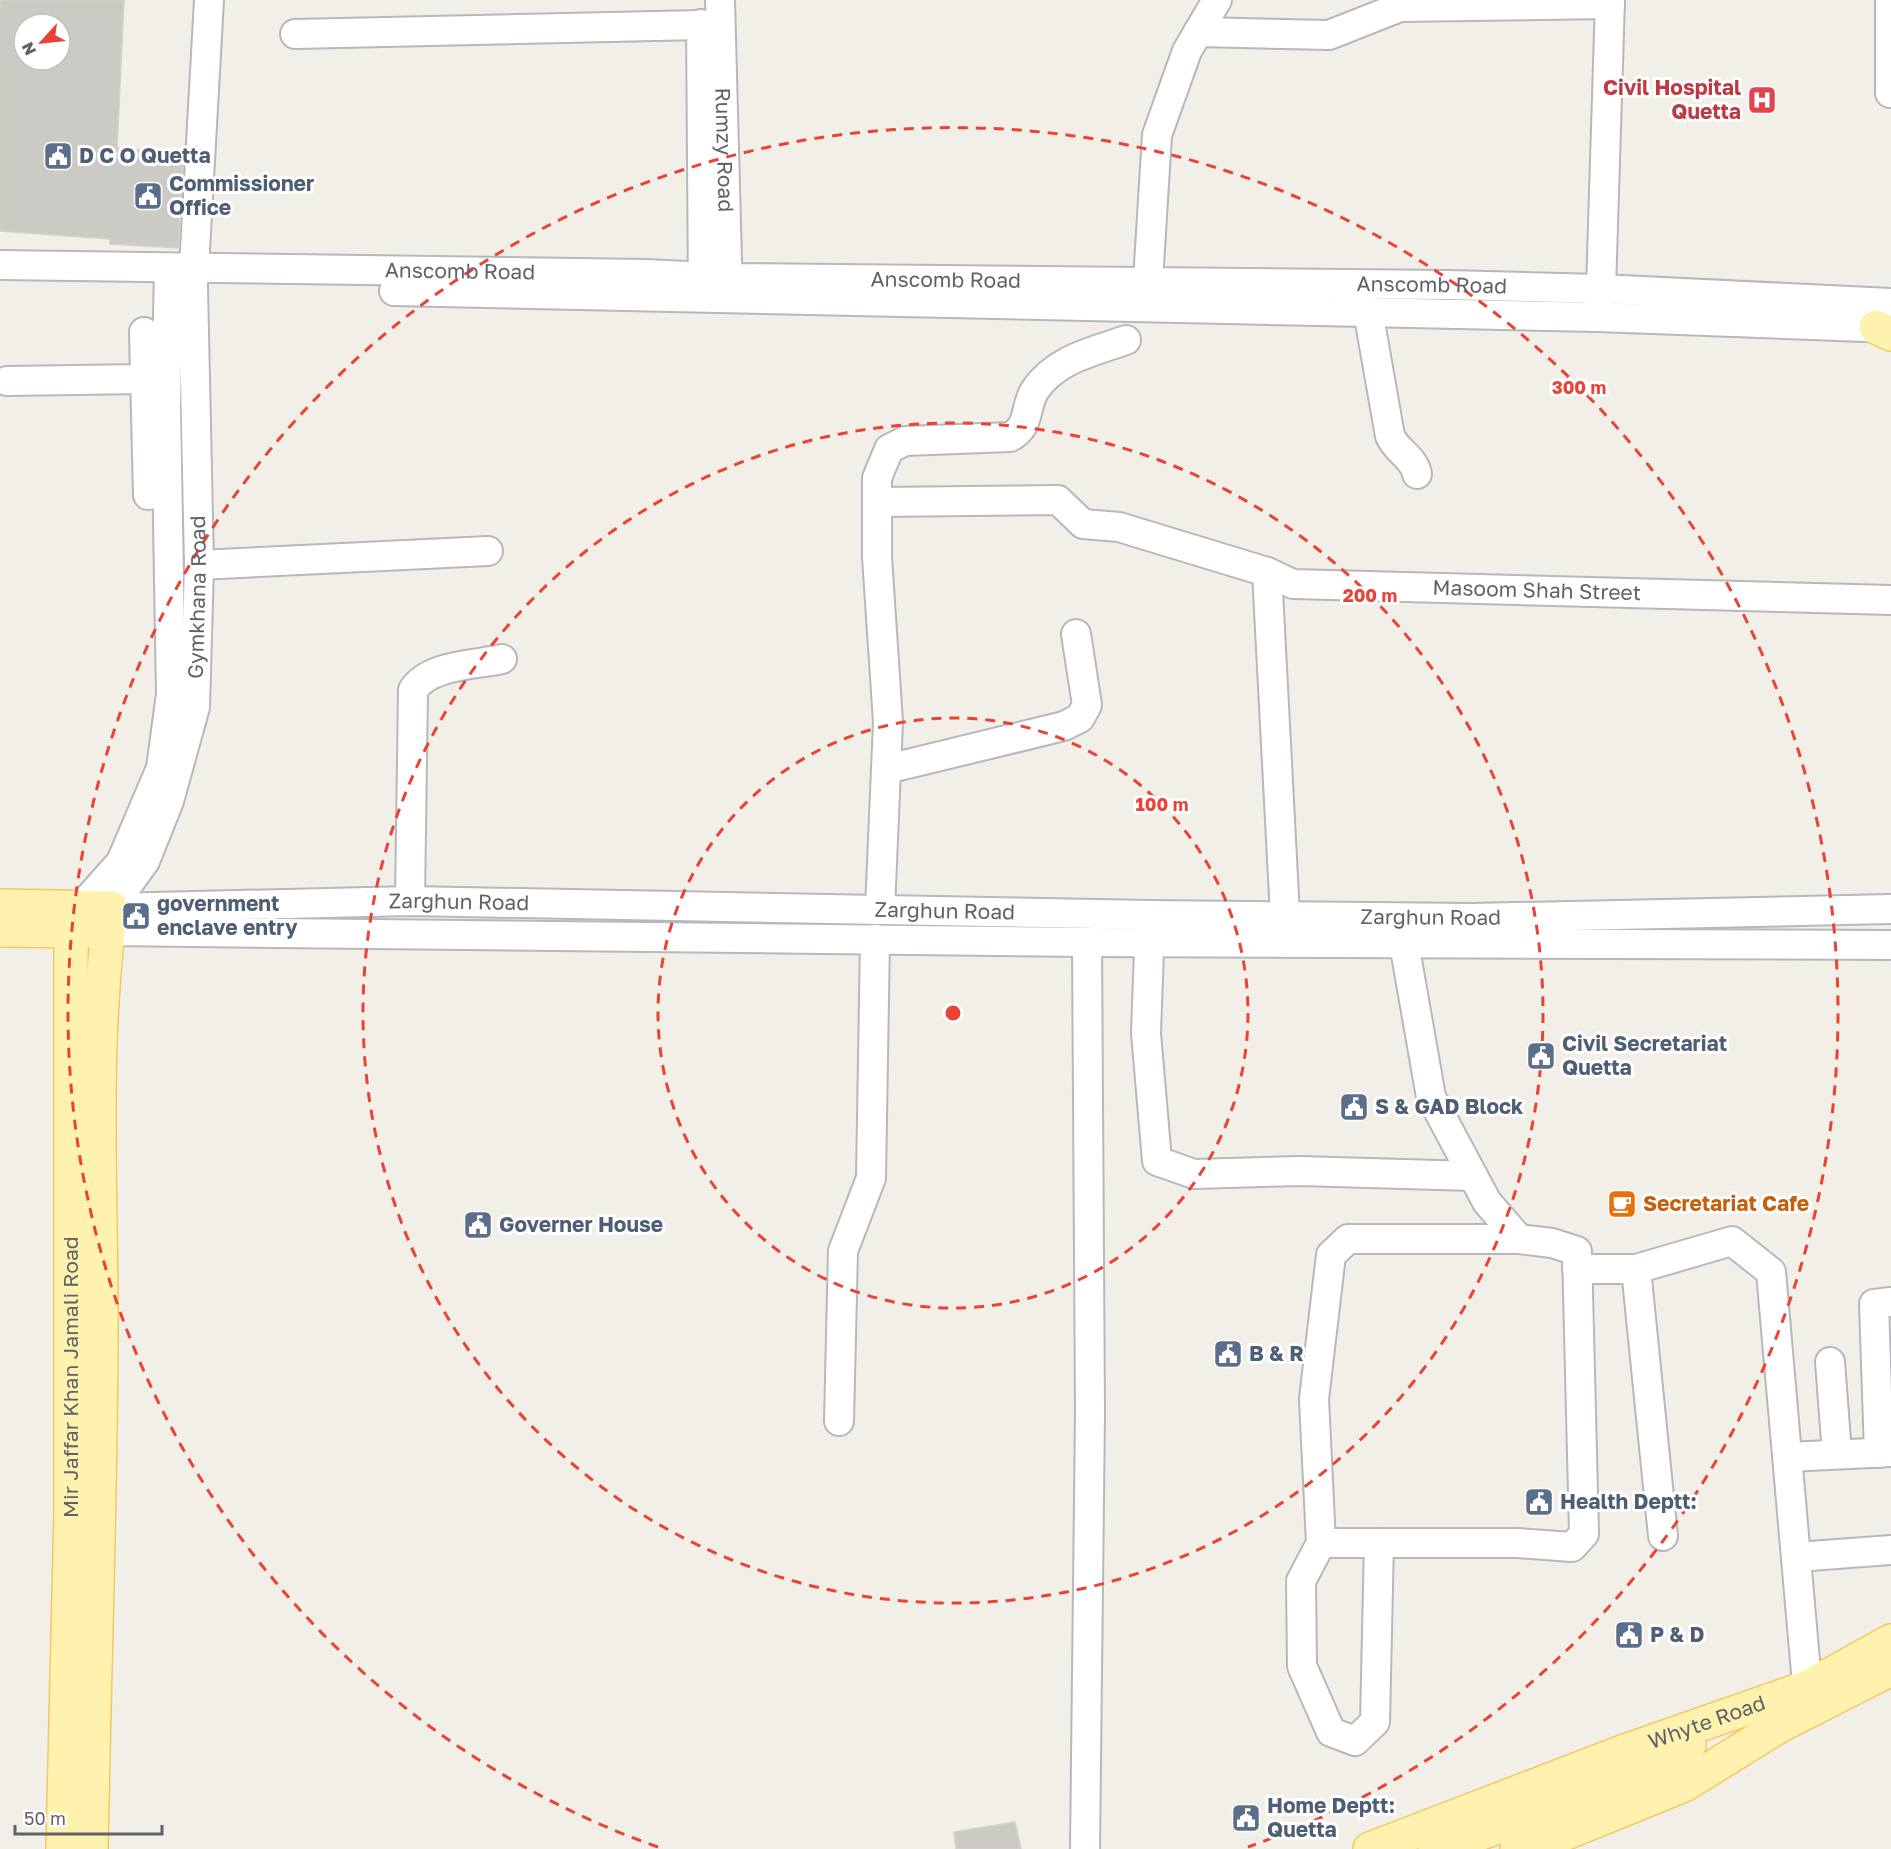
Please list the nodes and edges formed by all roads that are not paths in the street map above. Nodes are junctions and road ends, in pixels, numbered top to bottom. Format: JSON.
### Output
{"nodes":[{"id":1,"x":208,"y":0,"type":"edge"},
{"id":2,"x":720,"y":0,"type":"edge"},
{"id":3,"x":1217,"y":0,"type":"edge"},
{"id":4,"x":1890,"y":0,"type":"edge"},
{"id":5,"x":1610,"y":2,"type":"edge"},
{"id":6,"x":701,"y":13,"type":"edge"},
{"id":7,"x":1198,"y":32,"type":"junction"},
{"id":8,"x":296,"y":34,"type":"dead end"},
{"id":9,"x":1890,"y":93,"type":"edge"},
{"id":10,"x":0,"y":265,"type":"edge"},
{"id":11,"x":181,"y":278,"type":"junction"},
{"id":12,"x":0,"y":283,"type":"edge"},
{"id":13,"x":716,"y":288,"type":"junction"},
{"id":14,"x":1150,"y":294,"type":"junction"},
{"id":15,"x":1599,"y":303,"type":"junction"},
{"id":16,"x":1368,"y":311,"type":"junction"},
{"id":17,"x":1887,"y":323,"type":"edge"},
{"id":18,"x":144,"y":332,"type":"dead end"},
{"id":19,"x":1126,"y":340,"type":"dead end"},
{"id":20,"x":144,"y":379,"type":"junction"},
{"id":21,"x":7,"y":381,"type":"dead end"},
{"id":22,"x":1417,"y":474,"type":"dead end"},
{"id":23,"x":878,"y":502,"type":"junction"},
{"id":24,"x":168,"y":542,"type":"junction"},
{"id":25,"x":488,"y":551,"type":"dead end"},
{"id":26,"x":199,"y":565,"type":"junction"},
{"id":27,"x":1267,"y":572,"type":"junction"},
{"id":28,"x":1891,"y":600,"type":"edge"},
{"id":29,"x":1076,"y":634,"type":"dead end"},
{"id":30,"x":502,"y":659,"type":"dead end"},
{"id":31,"x":887,"y":769,"type":"junction"},
{"id":32,"x":410,"y":901,"type":"junction"},
{"id":33,"x":0,"y":906,"type":"edge"},
{"id":34,"x":1891,"y":909,"type":"edge"},
{"id":35,"x":879,"y":910,"type":"junction"},
{"id":36,"x":1285,"y":916,"type":"junction"},
{"id":37,"x":93,"y":919,"type":"junction"},
{"id":38,"x":1150,"y":928,"type":"junction"},
{"id":39,"x":0,"y":930,"type":"edge"},
{"id":40,"x":1404,"y":930,"type":"junction"},
{"id":41,"x":875,"y":939,"type":"junction"},
{"id":42,"x":1087,"y":942,"type":"junction"},
{"id":43,"x":1891,"y":945,"type":"edge"},
{"id":44,"x":1473,"y":1176,"type":"junction"},
{"id":45,"x":1519,"y":1239,"type":"junction"},
{"id":46,"x":1577,"y":1269,"type":"junction"},
{"id":47,"x":1636,"y":1269,"type":"junction"},
{"id":48,"x":1891,"y":1302,"type":"edge"},
{"id":49,"x":1830,"y":1362,"type":"dead end"},
{"id":50,"x":839,"y":1421,"type":"dead end"},
{"id":51,"x":1885,"y":1452,"type":"edge"},
{"id":52,"x":1837,"y":1455,"type":"junction"},
{"id":53,"x":1788,"y":1457,"type":"junction"},
{"id":54,"x":1663,"y":1536,"type":"dead end"},
{"id":55,"x":1320,"y":1543,"type":"junction"},
{"id":56,"x":1378,"y":1543,"type":"junction"},
{"id":57,"x":1891,"y":1550,"type":"edge"},
{"id":58,"x":1797,"y":1557,"type":"junction"},
{"id":59,"x":1891,"y":1641,"type":"edge"},
{"id":60,"x":1891,"y":1669,"type":"edge"},
{"id":61,"x":1809,"y":1699,"type":"junction"},
{"id":62,"x":1771,"y":1714,"type":"junction"},
{"id":63,"x":63,"y":1849,"type":"edge"},
{"id":64,"x":91,"y":1849,"type":"edge"},
{"id":65,"x":1086,"y":1849,"type":"edge"},
{"id":66,"x":1370,"y":1849,"type":"edge"},
{"id":67,"x":1435,"y":1849,"type":"edge"},
{"id":68,"x":1517,"y":1849,"type":"edge"}],
"edges":[{"from":1,"to":11,"type":"street"},
{"from":2,"to":13,"type":"street","name":"Rumzy Road"},
{"from":3,"to":7,"type":"street"},
{"from":4,"to":9,"type":"street"},
{"from":5,"to":7,"type":"street"},
{"from":5,"to":15,"type":"street"},
{"from":6,"to":8,"type":"street"},
{"from":6,"to":13,"type":"street","name":"Rumzy Road"},
{"from":7,"to":14,"type":"street"},
{"from":10,"to":11,"type":"street","name":"Anscomb Road"},
{"from":11,"to":12,"type":"street","name":"Anscomb Road"},
{"from":11,"to":13,"type":"street","name":"Anscomb Road"},
{"from":11,"to":24,"type":"street"},
{"from":11,"to":26,"type":"street","name":"Gymkhana Road"},
{"from":13,"to":14,"type":"street","name":"Anscomb Road"},
{"from":14,"to":15,"type":"street","name":"Anscomb Road"},
{"from":14,"to":16,"type":"street","name":"Anscomb Road"},
{"from":15,"to":16,"type":"street","name":"Anscomb Road"},
{"from":15,"to":17,"type":"street","name":"Anscomb Road"},
{"from":16,"to":22,"type":"street"},
{"from":18,"to":20,"type":"street"},
{"from":19,"to":23,"type":"street"},
{"from":20,"to":21,"type":"street"},
{"from":20,"to":24,"type":"street"},
{"from":23,"to":27,"type":"street","name":"Masoom Shah Street"},
{"from":23,"to":31,"type":"street"},
{"from":24,"to":37,"type":"street"},
{"from":25,"to":26,"type":"street"},
{"from":26,"to":37,"type":"street","name":"Gymkhana Road"},
{"from":27,"to":28,"type":"street","name":"Masoom Shah Street"},
{"from":27,"to":36,"type":"street"},
{"from":29,"to":31,"type":"street"},
{"from":30,"to":32,"type":"street"},
{"from":31,"to":35,"type":"street"},
{"from":32,"to":35,"type":"street","name":"Zarghun Road"},
{"from":32,"to":37,"type":"street","name":"Zarghun Road"},
{"from":33,"to":37,"type":"main road","name":"Zarghun Road"},
{"from":34,"to":40,"type":"street","name":"Zarghun Road"},
{"from":35,"to":38,"type":"street","name":"Zarghun Road"},
{"from":36,"to":38,"type":"street","name":"Zarghun Road"},
{"from":36,"to":40,"type":"street","name":"Zarghun Road"},
{"from":37,"to":39,"type":"main road","name":"Zarghun Road"},
{"from":37,"to":41,"type":"street","name":"Zarghun Road"},
{"from":37,"to":63,"type":"main road","name":"Mir Jaffar Khan Jamali Road"},
{"from":37,"to":64,"type":"main road","name":"Mir Jaffar Khan Jamali Road"},
{"from":38,"to":40,"type":"street","name":"Zarghun Road"},
{"from":38,"to":42,"type":"street","name":"Zarghun Road"},
{"from":38,"to":44,"type":"street"},
{"from":40,"to":43,"type":"street","name":"Zarghun Road"},
{"from":40,"to":44,"type":"street"},
{"from":41,"to":42,"type":"street","name":"Zarghun Road"},
{"from":41,"to":50,"type":"street"},
{"from":42,"to":65,"type":"street"},
{"from":44,"to":45,"type":"street"},
{"from":45,"to":46,"type":"street"},
{"from":45,"to":55,"type":"street"},
{"from":46,"to":47,"type":"street"},
{"from":46,"to":56,"type":"street"},
{"from":47,"to":53,"type":"street"},
{"from":47,"to":54,"type":"street"},
{"from":48,"to":51,"type":"street"},
{"from":49,"to":52,"type":"street"},
{"from":51,"to":52,"type":"street"},
{"from":52,"to":53,"type":"street"},
{"from":53,"to":58,"type":"street"},
{"from":55,"to":56,"type":"street"},
{"from":55,"to":56,"type":"street"},
{"from":57,"to":58,"type":"street"},
{"from":58,"to":61,"type":"street"},
{"from":59,"to":61,"type":"main road"},
{"from":60,"to":61,"type":"main road"},
{"from":61,"to":62,"type":"main road"},
{"from":62,"to":66,"type":"main road","name":"Whyte Road"},
{"from":62,"to":67,"type":"main road","name":"Whyte Road"},
{"from":62,"to":68,"type":"main road","name":"Whyte Road"}]}
